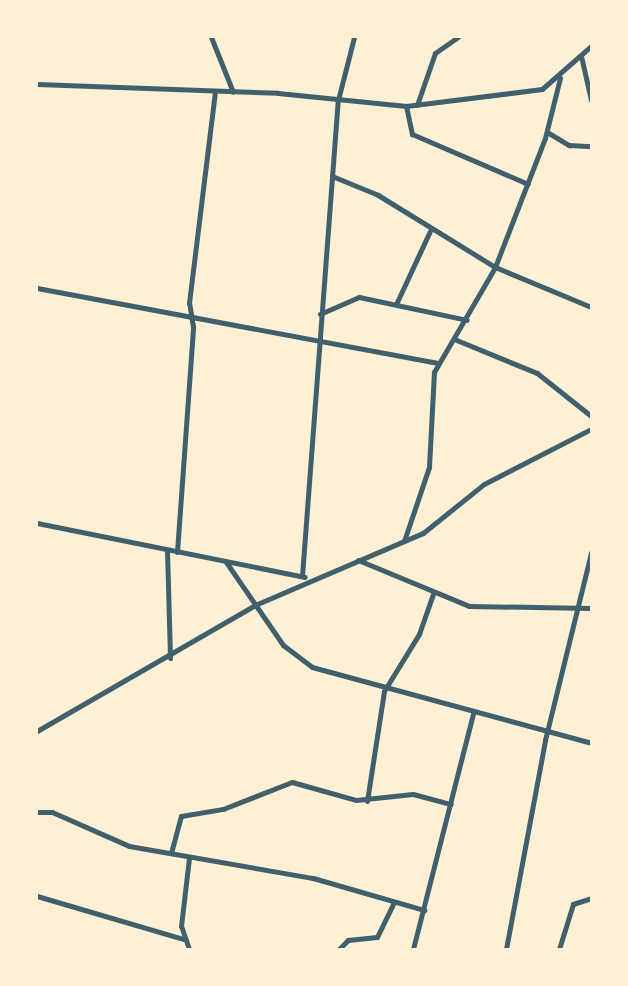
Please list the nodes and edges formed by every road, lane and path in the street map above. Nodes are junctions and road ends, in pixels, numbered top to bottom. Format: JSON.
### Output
{"nodes":[{"id":1,"x":211,"y":37,"type":"edge"},
{"id":2,"x":354,"y":37,"type":"edge"},
{"id":3,"x":458,"y":37,"type":"edge"},
{"id":4,"x":591,"y":46,"type":"edge"},
{"id":5,"x":581,"y":56,"type":"junction"},
{"id":6,"x":560,"y":78,"type":"junction"},
{"id":7,"x":37,"y":84,"type":"edge"},
{"id":8,"x":215,"y":92,"type":"junction"},
{"id":9,"x":233,"y":93,"type":"junction"},
{"id":10,"x":338,"y":100,"type":"junction"},
{"id":11,"x":591,"y":100,"type":"edge"},
{"id":12,"x":417,"y":105,"type":"junction"},
{"id":13,"x":405,"y":106,"type":"junction"},
{"id":14,"x":547,"y":132,"type":"junction"},
{"id":15,"x":591,"y":146,"type":"edge"},
{"id":16,"x":332,"y":176,"type":"junction"},
{"id":17,"x":528,"y":184,"type":"junction"},
{"id":18,"x":430,"y":231,"type":"junction"},
{"id":19,"x":495,"y":267,"type":"junction"},
{"id":20,"x":37,"y":288,"type":"edge"},
{"id":21,"x":397,"y":302,"type":"junction"},
{"id":22,"x":591,"y":307,"type":"edge"},
{"id":23,"x":320,"y":314,"type":"junction"},
{"id":24,"x":191,"y":316,"type":"junction"},
{"id":25,"x":467,"y":320,"type":"junction"},
{"id":26,"x":454,"y":339,"type":"junction"},
{"id":27,"x":318,"y":340,"type":"junction"},
{"id":28,"x":438,"y":363,"type":"junction"},
{"id":29,"x":591,"y":416,"type":"edge"},
{"id":30,"x":591,"y":429,"type":"edge"},
{"id":31,"x":37,"y":523,"type":"edge"},
{"id":32,"x":404,"y":541,"type":"junction"},
{"id":33,"x":167,"y":550,"type":"junction"},
{"id":34,"x":177,"y":552,"type":"junction"},
{"id":35,"x":591,"y":553,"type":"edge"},
{"id":36,"x":358,"y":560,"type":"junction"},
{"id":37,"x":226,"y":562,"type":"junction"},
{"id":38,"x":302,"y":576,"type":"junction"},
{"id":39,"x":312,"y":579,"type":"junction"},
{"id":40,"x":433,"y":594,"type":"junction"},
{"id":41,"x":255,"y":605,"type":"junction"},
{"id":42,"x":591,"y":608,"type":"edge"},
{"id":43,"x":575,"y":612,"type":"junction"},
{"id":44,"x":170,"y":658,"type":"junction"},
{"id":45,"x":384,"y":691,"type":"junction"},
{"id":46,"x":473,"y":714,"type":"junction"},
{"id":47,"x":547,"y":729,"type":"junction"},
{"id":48,"x":37,"y":731,"type":"edge"},
{"id":49,"x":591,"y":743,"type":"edge"},
{"id":50,"x":367,"y":801,"type":"junction"},
{"id":51,"x":451,"y":804,"type":"junction"},
{"id":52,"x":37,"y":812,"type":"edge"},
{"id":53,"x":171,"y":853,"type":"junction"},
{"id":54,"x":190,"y":858,"type":"junction"},
{"id":55,"x":37,"y":896,"type":"edge"},
{"id":56,"x":591,"y":898,"type":"edge"},
{"id":57,"x":394,"y":902,"type":"junction"},
{"id":58,"x":424,"y":910,"type":"junction"},
{"id":59,"x":183,"y":939,"type":"junction"},
{"id":60,"x":188,"y":949,"type":"edge"},
{"id":61,"x":339,"y":949,"type":"edge"},
{"id":62,"x":413,"y":949,"type":"edge"},
{"id":63,"x":506,"y":949,"type":"edge"},
{"id":64,"x":559,"y":949,"type":"edge"}],
"edges":[{"from":1,"to":9,"type":"street"},
{"from":2,"to":10,"type":"street"},
{"from":3,"to":12,"type":"street"},
{"from":4,"to":5,"type":"street"},
{"from":5,"to":6,"type":"street"},
{"from":5,"to":11,"type":"street"},
{"from":6,"to":12,"type":"street"},
{"from":6,"to":14,"type":"street"},
{"from":7,"to":8,"type":"street"},
{"from":8,"to":9,"type":"street"},
{"from":8,"to":24,"type":"street"},
{"from":9,"to":10,"type":"street"},
{"from":10,"to":13,"type":"street"},
{"from":10,"to":16,"type":"street"},
{"from":12,"to":13,"type":"street"},
{"from":13,"to":17,"type":"street"},
{"from":14,"to":15,"type":"street"},
{"from":14,"to":17,"type":"street"},
{"from":16,"to":18,"type":"street"},
{"from":16,"to":23,"type":"street"},
{"from":17,"to":19,"type":"street"},
{"from":18,"to":19,"type":"street"},
{"from":18,"to":21,"type":"street"},
{"from":19,"to":22,"type":"street"},
{"from":19,"to":25,"type":"street"},
{"from":20,"to":24,"type":"street"},
{"from":21,"to":23,"type":"street"},
{"from":21,"to":25,"type":"street"},
{"from":23,"to":27,"type":"street"},
{"from":24,"to":27,"type":"street"},
{"from":24,"to":34,"type":"street"},
{"from":25,"to":26,"type":"street"},
{"from":26,"to":28,"type":"street"},
{"from":26,"to":29,"type":"street"},
{"from":27,"to":28,"type":"street"},
{"from":27,"to":38,"type":"street"},
{"from":28,"to":32,"type":"street"},
{"from":30,"to":32,"type":"street"},
{"from":31,"to":33,"type":"street"},
{"from":32,"to":36,"type":"street"},
{"from":33,"to":34,"type":"street"},
{"from":33,"to":44,"type":"street"},
{"from":34,"to":37,"type":"street"},
{"from":35,"to":43,"type":"street"},
{"from":36,"to":39,"type":"street"},
{"from":36,"to":40,"type":"street"},
{"from":37,"to":38,"type":"street"},
{"from":37,"to":41,"type":"street"},
{"from":38,"to":39,"type":"street"},
{"from":39,"to":41,"type":"street"},
{"from":40,"to":43,"type":"street"},
{"from":40,"to":45,"type":"street"},
{"from":41,"to":44,"type":"street"},
{"from":41,"to":45,"type":"street"},
{"from":42,"to":43,"type":"street"},
{"from":43,"to":47,"type":"street"},
{"from":44,"to":48,"type":"street"},
{"from":45,"to":46,"type":"street"},
{"from":45,"to":50,"type":"street"},
{"from":46,"to":47,"type":"street"},
{"from":46,"to":51,"type":"street"},
{"from":47,"to":49,"type":"street"},
{"from":47,"to":63,"type":"street"},
{"from":50,"to":51,"type":"street"},
{"from":50,"to":53,"type":"street"},
{"from":51,"to":58,"type":"street"},
{"from":52,"to":53,"type":"street"},
{"from":53,"to":54,"type":"street"},
{"from":54,"to":57,"type":"street"},
{"from":54,"to":59,"type":"street"},
{"from":55,"to":59,"type":"street"},
{"from":56,"to":64,"type":"street"},
{"from":57,"to":58,"type":"street"},
{"from":57,"to":61,"type":"street"},
{"from":58,"to":62,"type":"street"},
{"from":59,"to":60,"type":"street"}]}
